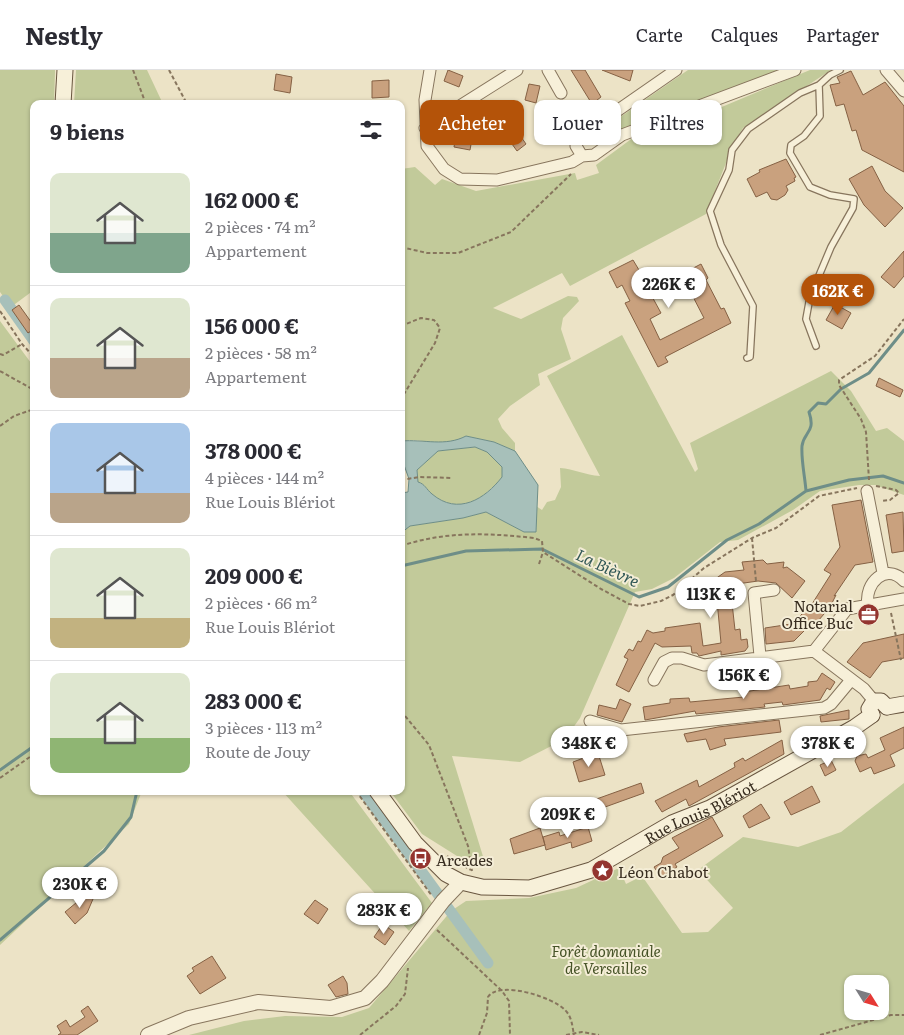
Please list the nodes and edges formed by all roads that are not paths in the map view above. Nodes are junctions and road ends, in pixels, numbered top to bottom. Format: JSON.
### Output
{"nodes":[{"id":1,"x":65,"y":70,"type":"edge"},
{"id":2,"x":430,"y":70,"type":"edge"},
{"id":3,"x":517,"y":70,"type":"edge"},
{"id":4,"x":548,"y":70,"type":"edge"},
{"id":5,"x":676,"y":70,"type":"edge"},
{"id":6,"x":795,"y":70,"type":"edge"},
{"id":7,"x":840,"y":70,"type":"edge"},
{"id":8,"x":886,"y":70,"type":"edge"},
{"id":9,"x":819,"y":85,"type":"junction"},
{"id":10,"x":904,"y":91,"type":"edge"},
{"id":11,"x":561,"y":92,"type":"dead end"},
{"id":12,"x":63,"y":100,"type":"edge"},
{"id":13,"x":425,"y":100,"type":"edge"},
{"id":14,"x":469,"y":100,"type":"edge"},
{"id":15,"x":427,"y":145,"type":"edge"},
{"id":16,"x":582,"y":156,"type":"junction"},
{"id":17,"x":816,"y":346,"type":"dead end"},
{"id":18,"x":747,"y":358,"type":"dead end"},
{"id":19,"x":867,"y":490,"type":"road end"},
{"id":20,"x":883,"y":573,"type":"junction"},
{"id":21,"x":904,"y":582,"type":"edge"},
{"id":22,"x":774,"y":590,"type":"dead end"},
{"id":23,"x":904,"y":599,"type":"edge"},
{"id":24,"x":868,"y":605,"type":"junction"},
{"id":25,"x":814,"y":651,"type":"junction"},
{"id":26,"x":760,"y":656,"type":"junction"},
{"id":27,"x":654,"y":680,"type":"dead end"},
{"id":28,"x":851,"y":680,"type":"junction"},
{"id":29,"x":904,"y":704,"type":"edge"},
{"id":30,"x":878,"y":708,"type":"junction"},
{"id":31,"x":590,"y":721,"type":"dead end"},
{"id":32,"x":380,"y":795,"type":"edge"},
{"id":33,"x":467,"y":876,"type":"junction"},
{"id":34,"x":148,"y":1035,"type":"edge"}],
"edges":[{"from":1,"to":12,"type":"main road"},
{"from":2,"to":13,"type":"street"},
{"from":3,"to":14,"type":"street"},
{"from":4,"to":11,"type":"street"},
{"from":5,"to":16,"type":"street"},
{"from":6,"to":16,"type":"street"},
{"from":7,"to":9,"type":"lane"},
{"from":8,"to":10,"type":"street"},
{"from":9,"to":17,"type":"lane"},
{"from":9,"to":18,"type":"lane"},
{"from":15,"to":16,"type":"street"},
{"from":19,"to":20,"type":"street"},
{"from":20,"to":21,"type":"street"},
{"from":20,"to":24,"type":"street"},
{"from":22,"to":26,"type":"street"},
{"from":23,"to":24,"type":"street"},
{"from":24,"to":25,"type":"street"},
{"from":25,"to":26,"type":"street"},
{"from":25,"to":28,"type":"street"},
{"from":26,"to":27,"type":"street"},
{"from":28,"to":30,"type":"street"},
{"from":28,"to":31,"type":"street"},
{"from":29,"to":30,"type":"main road","name":"Rue Louis Blériot"},
{"from":30,"to":33,"type":"main road","name":"Rue Louis Blériot"},
{"from":32,"to":33,"type":"main road"},
{"from":33,"to":34,"type":"street"}]}
